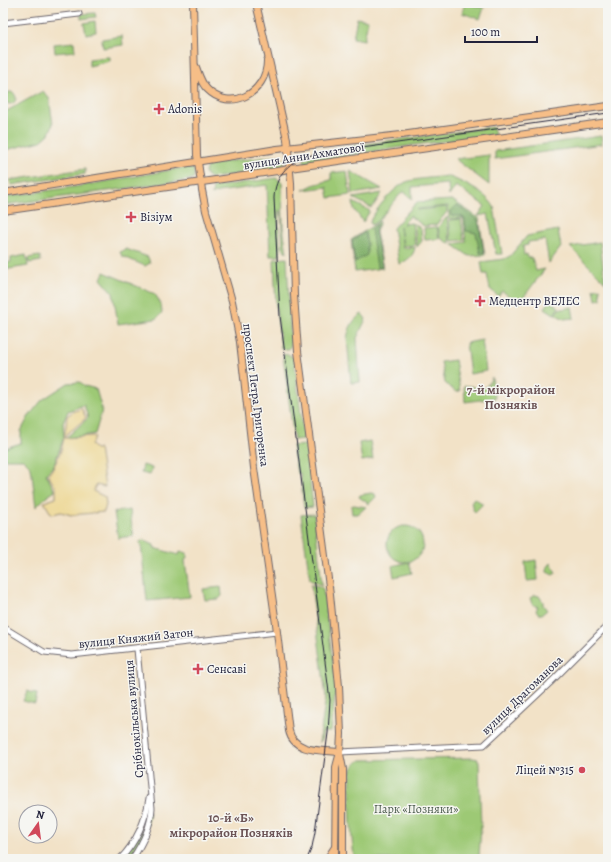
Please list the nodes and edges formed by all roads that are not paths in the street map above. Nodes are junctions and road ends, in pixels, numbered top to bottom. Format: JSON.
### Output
{"nodes":[{"id":1,"x":193,"y":3,"type":"edge"},
{"id":2,"x":256,"y":3,"type":"edge"},
{"id":3,"x":79,"y":14,"type":"dead end"},
{"id":4,"x":3,"y":23,"type":"edge"},
{"id":5,"x":267,"y":53,"type":"junction"},
{"id":6,"x":194,"y":59,"type":"junction"},
{"id":7,"x":608,"y":106,"type":"edge"},
{"id":8,"x":608,"y":122,"type":"edge"},
{"id":9,"x":287,"y":149,"type":"junction"},
{"id":10,"x":198,"y":161,"type":"junction"},
{"id":11,"x":289,"y":169,"type":"junction"},
{"id":12,"x":201,"y":183,"type":"junction"},
{"id":13,"x":3,"y":193,"type":"edge"},
{"id":14,"x":3,"y":211,"type":"edge"},
{"id":15,"x":608,"y":625,"type":"edge"},
{"id":16,"x":3,"y":627,"type":"edge"},
{"id":17,"x":277,"y":632,"type":"junction"},
{"id":18,"x":137,"y":649,"type":"junction"},
{"id":19,"x":340,"y":752,"type":"junction"},
{"id":20,"x":150,"y":787,"type":"junction"},
{"id":21,"x":335,"y":846,"type":"junction"},
{"id":22,"x":120,"y":859,"type":"edge"},
{"id":23,"x":132,"y":859,"type":"edge"},
{"id":24,"x":327,"y":859,"type":"edge"},
{"id":25,"x":335,"y":859,"type":"edge"},
{"id":26,"x":344,"y":859,"type":"edge"}],
"edges":[{"from":1,"to":6,"type":"main road","name":"проспект Петра Григоренка"},
{"from":2,"to":5,"type":"main road"},
{"from":3,"to":4,"type":"street"},
{"from":5,"to":6,"type":"main road"},
{"from":5,"to":9,"type":"main road"},
{"from":6,"to":10,"type":"main road","name":"проспект Петра Григоренка"},
{"from":7,"to":9,"type":"main road","name":"вулиця Анни Ахматової"},
{"from":8,"to":11,"type":"main road","name":"вулиця Анни Ахматової"},
{"from":9,"to":10,"type":"main road","name":"вулиця Анни Ахматової"},
{"from":9,"to":11,"type":"main road"},
{"from":10,"to":12,"type":"main road","name":"проспект Петра Григоренка"},
{"from":10,"to":13,"type":"main road","name":"вулиця Анни Ахматової"},
{"from":11,"to":12,"type":"main road","name":"вулиця Анни Ахматової"},
{"from":11,"to":19,"type":"main road"},
{"from":12,"to":14,"type":"main road","name":"вулиця Анни Ахматової"},
{"from":12,"to":17,"type":"main road","name":"проспект Петра Григоренка"},
{"from":15,"to":19,"type":"street","name":"вулиця Драгоманова"},
{"from":16,"to":18,"type":"street","name":"вулиця Княжий Затон"},
{"from":17,"to":18,"type":"street","name":"вулиця Княжий Затон"},
{"from":17,"to":19,"type":"main road","name":"проспект Петра Григоренка"},
{"from":18,"to":20,"type":"street","name":"Срібнокільська вулиця"},
{"from":19,"to":21,"type":"main road"},
{"from":19,"to":26,"type":"main road"},
{"from":20,"to":22,"type":"street","name":"Срібнокільська вулиця"},
{"from":20,"to":23,"type":"street","name":"Срібнокільська вулиця"},
{"from":21,"to":24,"type":"main road"},
{"from":21,"to":25,"type":"main road"}]}
